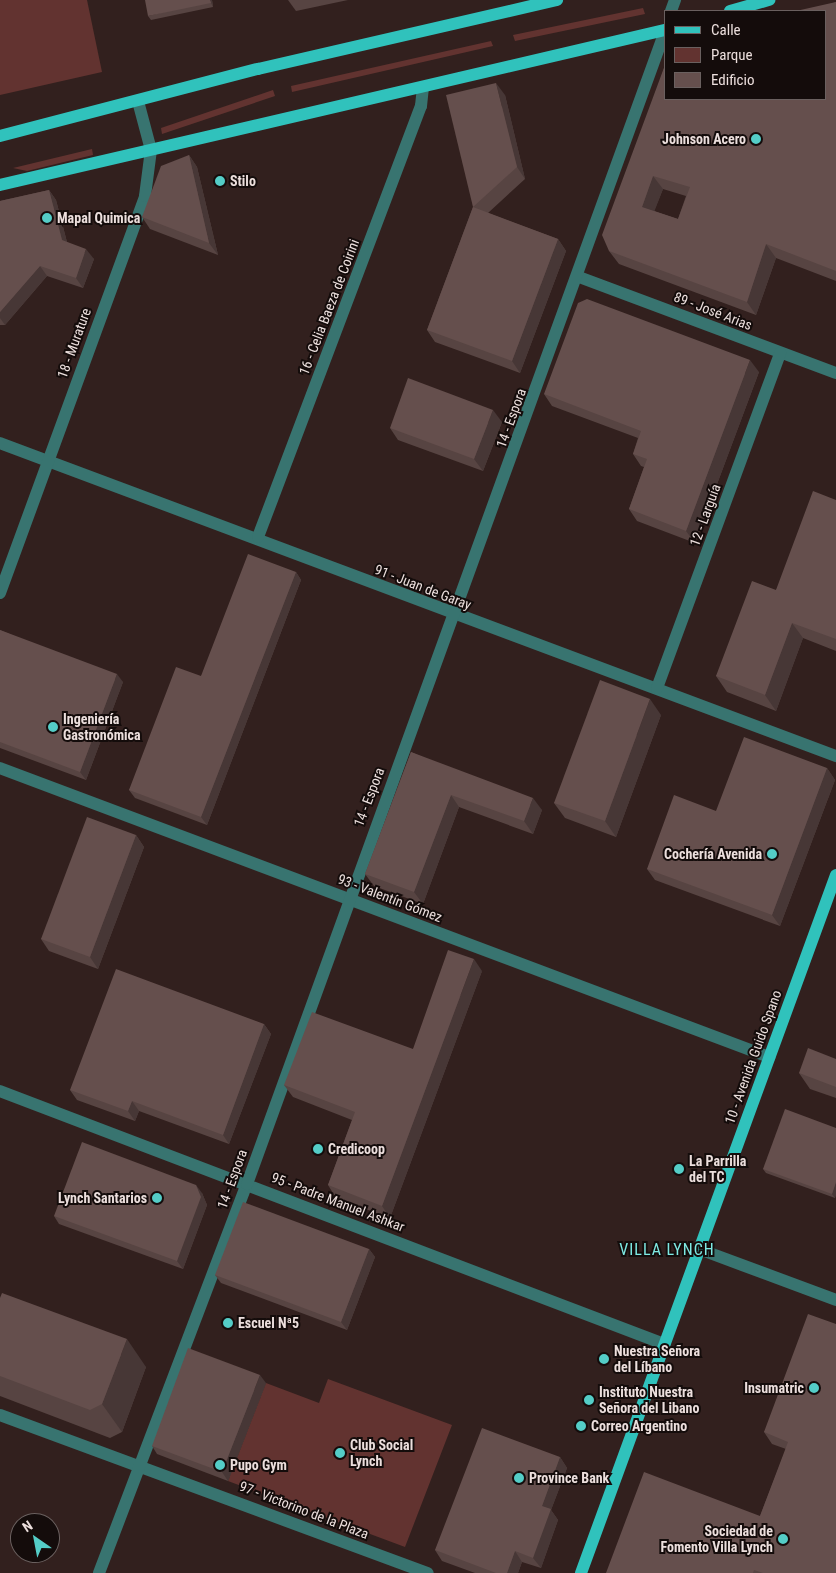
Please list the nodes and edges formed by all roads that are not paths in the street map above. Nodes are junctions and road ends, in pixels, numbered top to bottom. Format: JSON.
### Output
{"nodes":[{"id":1,"x":557,"y":0,"type":"edge"},
{"id":2,"x":769,"y":0,"type":"edge"},
{"id":3,"x":734,"y":10,"type":"edge"},
{"id":4,"x":664,"y":31,"type":"edge"},
{"id":5,"x":664,"y":34,"type":"edge"},
{"id":6,"x":423,"y":87,"type":"junction"},
{"id":7,"x":138,"y":101,"type":"junction"},
{"id":8,"x":0,"y":136,"type":"edge"},
{"id":9,"x":151,"y":150,"type":"junction"},
{"id":10,"x":0,"y":185,"type":"edge"},
{"id":11,"x":579,"y":277,"type":"junction"},
{"id":12,"x":780,"y":353,"type":"junction"},
{"id":13,"x":836,"y":373,"type":"edge"},
{"id":14,"x":0,"y":443,"type":"edge"},
{"id":15,"x":47,"y":460,"type":"junction"},
{"id":16,"x":258,"y":537,"type":"junction"},
{"id":17,"x":0,"y":593,"type":"edge"},
{"id":18,"x":453,"y":615,"type":"junction"},
{"id":19,"x":658,"y":688,"type":"junction"},
{"id":20,"x":836,"y":756,"type":"edge"},
{"id":21,"x":0,"y":768,"type":"edge"},
{"id":22,"x":836,"y":875,"type":"edge"},
{"id":23,"x":348,"y":897,"type":"junction"},
{"id":24,"x":769,"y":1057,"type":"junction"},
{"id":25,"x":0,"y":1091,"type":"edge"},
{"id":26,"x":247,"y":1184,"type":"junction"},
{"id":27,"x":698,"y":1249,"type":"junction"},
{"id":28,"x":836,"y":1300,"type":"edge"},
{"id":29,"x":664,"y":1344,"type":"junction"},
{"id":30,"x":0,"y":1414,"type":"edge"},
{"id":31,"x":140,"y":1465,"type":"junction"},
{"id":32,"x":98,"y":1573,"type":"edge"},
{"id":33,"x":428,"y":1573,"type":"edge"},
{"id":34,"x":581,"y":1573,"type":"edge"}],
"edges":[{"from":1,"to":7,"type":"main road"},
{"from":2,"to":3,"type":"main road"},
{"from":4,"to":6,"type":"main road"},
{"from":5,"to":11,"type":"street","name":"14 - Espora"},
{"from":6,"to":9,"type":"main road"},
{"from":6,"to":16,"type":"street","name":"16 - Celia Baeza de Coirini"},
{"from":7,"to":8,"type":"main road"},
{"from":7,"to":9,"type":"street","name":"18 - Murature"},
{"from":9,"to":10,"type":"main road"},
{"from":9,"to":15,"type":"street","name":"18 - Murature"},
{"from":11,"to":12,"type":"street","name":"89 - José Arias"},
{"from":11,"to":18,"type":"street","name":"14 - Espora"},
{"from":12,"to":13,"type":"street","name":"89 - José Arias"},
{"from":12,"to":19,"type":"street","name":"12 - Larguía"},
{"from":14,"to":15,"type":"street","name":"91 - Juan de Garay"},
{"from":15,"to":16,"type":"street","name":"91 - Juan de Garay"},
{"from":15,"to":17,"type":"street","name":"18 - Murature"},
{"from":16,"to":18,"type":"street","name":"91 - Juan de Garay"},
{"from":18,"to":19,"type":"street","name":"91 - Juan de Garay"},
{"from":18,"to":23,"type":"street","name":"14 - Espora"},
{"from":19,"to":20,"type":"street","name":"91 - Juan de Garay"},
{"from":21,"to":23,"type":"street","name":"93 - Valentín Gómez"},
{"from":22,"to":24,"type":"main road","name":"10 - Avenida Guido Spano"},
{"from":23,"to":24,"type":"street","name":"93 - Valentín Gómez"},
{"from":23,"to":26,"type":"street","name":"14 - Espora"},
{"from":24,"to":27,"type":"main road","name":"10 - Avenida Guido Spano"},
{"from":25,"to":26,"type":"street","name":"95 - Padre Manuel Ashkar"},
{"from":26,"to":29,"type":"street","name":"95 - Padre Manuel Ashkar"},
{"from":26,"to":31,"type":"street","name":"14 - Espora"},
{"from":27,"to":28,"type":"street"},
{"from":27,"to":29,"type":"main road","name":"10 - Avenida Guido Spano"},
{"from":29,"to":34,"type":"main road","name":"10 - Avenida Guido Spano"},
{"from":30,"to":31,"type":"street","name":"97 - Victorino de la Plaza"},
{"from":31,"to":32,"type":"street","name":"14 - Espora"},
{"from":31,"to":33,"type":"street","name":"97 - Victorino de la Plaza"}]}
